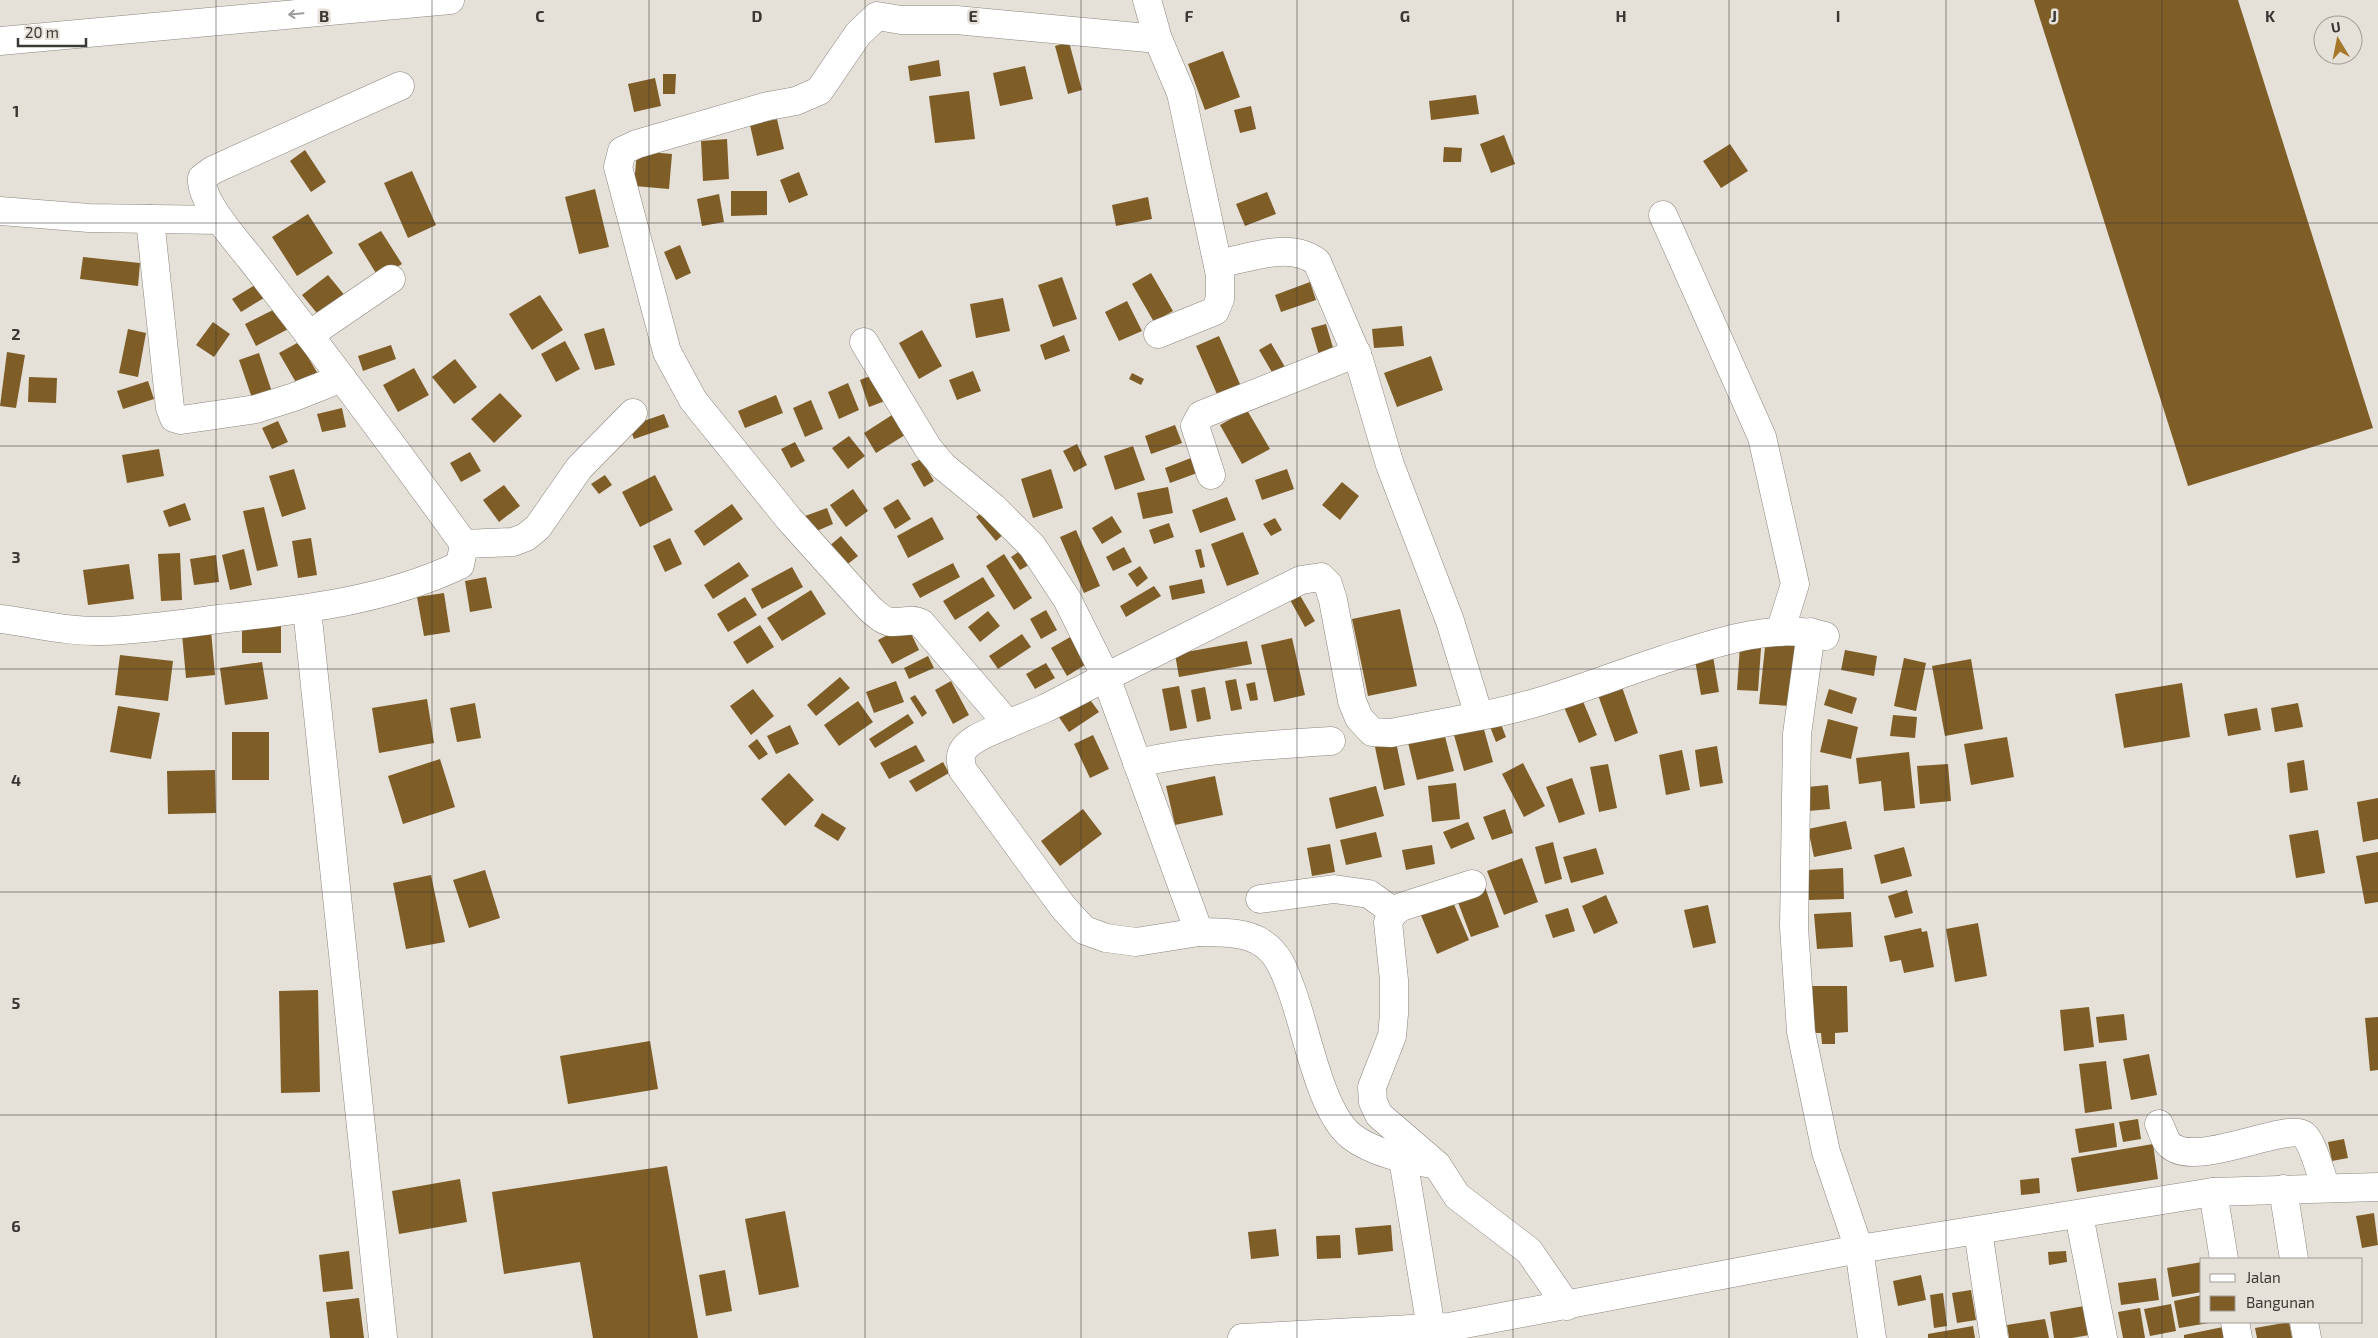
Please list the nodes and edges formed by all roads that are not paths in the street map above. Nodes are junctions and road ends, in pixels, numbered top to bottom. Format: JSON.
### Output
{"nodes":[{"id":1,"x":450,"y":0,"type":"edge"},
{"id":2,"x":1147,"y":0,"type":"edge"},
{"id":3,"x":1158,"y":39,"type":"junction"},
{"id":4,"x":0,"y":41,"type":"edge"},
{"id":5,"x":400,"y":86,"type":"dead end"},
{"id":6,"x":0,"y":211,"type":"edge"},
{"id":7,"x":1663,"y":215,"type":"dead end"},
{"id":8,"x":150,"y":219,"type":"junction"},
{"id":9,"x":220,"y":220,"type":"junction"},
{"id":10,"x":1218,"y":264,"type":"junction"},
{"id":11,"x":391,"y":279,"type":"dead end"},
{"id":12,"x":1158,"y":334,"type":"dead end"},
{"id":13,"x":309,"y":335,"type":"junction"},
{"id":14,"x":864,"y":342,"type":"dead end"},
{"id":15,"x":1357,"y":353,"type":"junction"},
{"id":16,"x":342,"y":378,"type":"junction"},
{"id":17,"x":633,"y":413,"type":"dead end"},
{"id":18,"x":1211,"y":475,"type":"dead end"},
{"id":19,"x":464,"y":544,"type":"junction"},
{"id":20,"x":307,"y":609,"type":"junction"},
{"id":21,"x":0,"y":618,"type":"edge"},
{"id":22,"x":1780,"y":632,"type":"junction"},
{"id":23,"x":1106,"y":677,"type":"junction"},
{"id":24,"x":1479,"y":716,"type":"junction"},
{"id":25,"x":1008,"y":724,"type":"junction"},
{"id":26,"x":1332,"y":741,"type":"dead end"},
{"id":27,"x":1137,"y":763,"type":"junction"},
{"id":28,"x":1472,"y":884,"type":"dead end"},
{"id":29,"x":1260,"y":899,"type":"dead end"},
{"id":30,"x":1394,"y":912,"type":"junction"},
{"id":31,"x":1199,"y":932,"type":"junction"},
{"id":32,"x":2159,"y":1124,"type":"dead end"},
{"id":33,"x":1403,"y":1159,"type":"junction"},
{"id":34,"x":1437,"y":1165,"type":"junction"},
{"id":35,"x":2378,"y":1187,"type":"edge"},
{"id":36,"x":2326,"y":1188,"type":"junction"},
{"id":37,"x":2283,"y":1189,"type":"junction"},
{"id":38,"x":2213,"y":1192,"type":"junction"},
{"id":39,"x":2078,"y":1215,"type":"junction"},
{"id":40,"x":1978,"y":1231,"type":"junction"},
{"id":41,"x":1859,"y":1249,"type":"junction"},
{"id":42,"x":2224,"y":1258,"type":"edge"},
{"id":43,"x":2294,"y":1258,"type":"edge"},
{"id":44,"x":1567,"y":1306,"type":"junction"},
{"id":45,"x":2235,"y":1323,"type":"edge"},
{"id":46,"x":2304,"y":1323,"type":"edge"},
{"id":47,"x":1431,"y":1328,"type":"junction"},
{"id":48,"x":383,"y":1338,"type":"edge"},
{"id":49,"x":1242,"y":1338,"type":"edge"},
{"id":50,"x":1872,"y":1338,"type":"edge"},
{"id":51,"x":1994,"y":1338,"type":"edge"},
{"id":52,"x":2103,"y":1338,"type":"edge"},
{"id":53,"x":2238,"y":1338,"type":"edge"},
{"id":54,"x":2307,"y":1338,"type":"edge"}],
"edges":[{"from":1,"to":4,"type":"main road","one_way":true},
{"from":2,"to":3,"type":"main road"},
{"from":3,"to":10,"type":"main road"},
{"from":3,"to":25,"type":"main road"},
{"from":5,"to":9,"type":"main road"},
{"from":6,"to":8,"type":"main road"},
{"from":7,"to":22,"type":"main road"},
{"from":8,"to":9,"type":"main road"},
{"from":8,"to":16,"type":"main road"},
{"from":9,"to":13,"type":"main road"},
{"from":10,"to":12,"type":"main road"},
{"from":10,"to":15,"type":"main road"},
{"from":11,"to":13,"type":"main road"},
{"from":13,"to":16,"type":"main road"},
{"from":14,"to":23,"type":"main road"},
{"from":15,"to":18,"type":"main road"},
{"from":15,"to":24,"type":"main road"},
{"from":16,"to":19,"type":"main road"},
{"from":17,"to":19,"type":"main road"},
{"from":19,"to":20,"type":"main road"},
{"from":20,"to":21,"type":"main road"},
{"from":20,"to":48,"type":"main road"},
{"from":22,"to":24,"type":"main road"},
{"from":22,"to":41,"type":"main road"},
{"from":23,"to":24,"type":"main road"},
{"from":23,"to":25,"type":"main road"},
{"from":23,"to":27,"type":"main road"},
{"from":25,"to":31,"type":"main road"},
{"from":26,"to":27,"type":"main road"},
{"from":27,"to":31,"type":"main road"},
{"from":28,"to":30,"type":"main road"},
{"from":29,"to":30,"type":"main road"},
{"from":30,"to":34,"type":"main road"},
{"from":31,"to":33,"type":"main road"},
{"from":32,"to":36,"type":"main road"},
{"from":33,"to":34,"type":"main road"},
{"from":33,"to":47,"type":"main road"},
{"from":34,"to":44,"type":"main road"},
{"from":35,"to":36,"type":"main road"},
{"from":36,"to":37,"type":"main road"},
{"from":37,"to":38,"type":"main road"},
{"from":37,"to":43,"type":"main road"},
{"from":38,"to":39,"type":"main road"},
{"from":38,"to":42,"type":"main road"},
{"from":39,"to":40,"type":"main road"},
{"from":39,"to":52,"type":"main road"},
{"from":40,"to":41,"type":"main road"},
{"from":40,"to":51,"type":"main road"},
{"from":41,"to":44,"type":"main road"},
{"from":41,"to":50,"type":"main road"},
{"from":44,"to":47,"type":"main road"},
{"from":45,"to":53,"type":"main road"},
{"from":46,"to":54,"type":"main road"},
{"from":47,"to":49,"type":"main road"}]}
